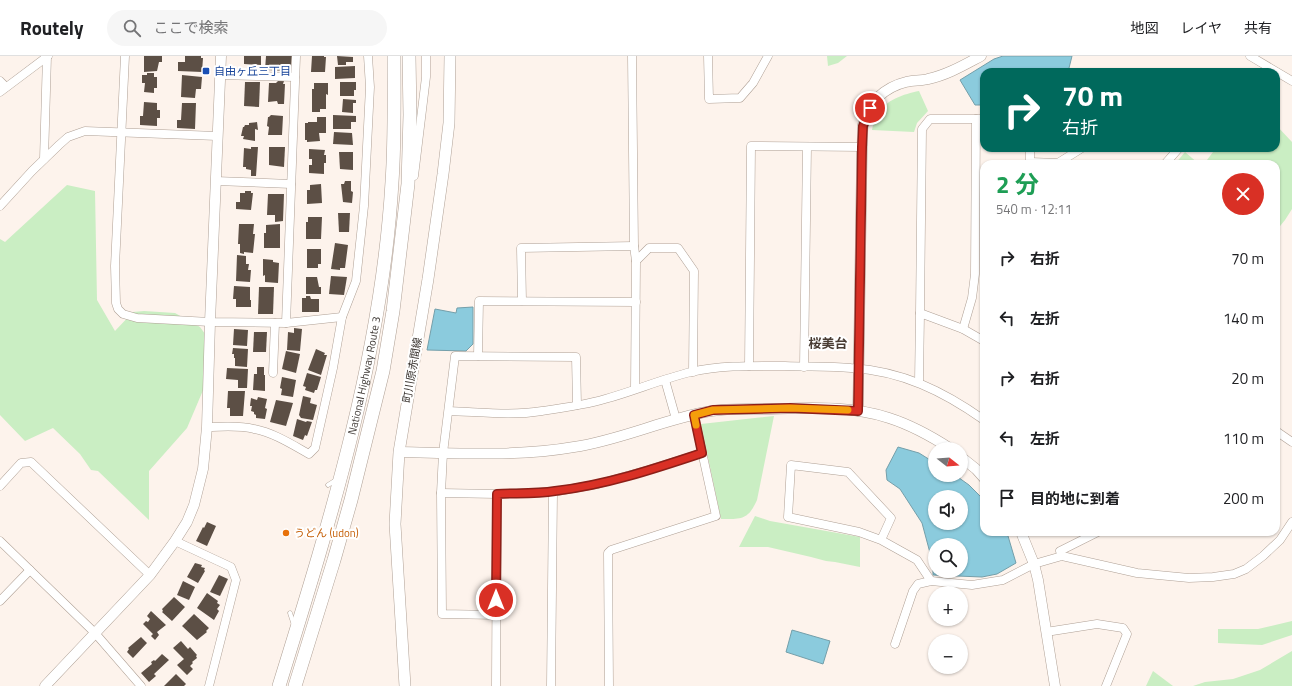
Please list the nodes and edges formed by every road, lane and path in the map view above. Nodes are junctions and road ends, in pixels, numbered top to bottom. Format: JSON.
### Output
{"nodes":[{"id":1,"x":48,"y":56,"type":"edge"},
{"id":2,"x":125,"y":56,"type":"edge"},
{"id":3,"x":221,"y":56,"type":"edge"},
{"id":4,"x":296,"y":56,"type":"edge"},
{"id":5,"x":368,"y":56,"type":"edge"},
{"id":6,"x":394,"y":56,"type":"edge"},
{"id":7,"x":409,"y":56,"type":"edge"},
{"id":8,"x":426,"y":56,"type":"edge"},
{"id":9,"x":450,"y":56,"type":"edge"},
{"id":10,"x":632,"y":56,"type":"edge"},
{"id":11,"x":708,"y":56,"type":"edge"},
{"id":12,"x":768,"y":56,"type":"edge"},
{"id":13,"x":981,"y":56,"type":"edge"},
{"id":14,"x":1250,"y":56,"type":"edge"},
{"id":15,"x":1270,"y":68,"type":"edge"},
{"id":16,"x":1280,"y":74,"type":"edge"},
{"id":17,"x":220,"y":75,"type":"junction"},
{"id":18,"x":295,"y":77,"type":"junction"},
{"id":19,"x":0,"y":81,"type":"edge"},
{"id":20,"x":1292,"y":81,"type":"edge"},
{"id":21,"x":3,"y":90,"type":"edge"},
{"id":22,"x":980,"y":119,"type":"edge"},
{"id":23,"x":122,"y":133,"type":"junction"},
{"id":24,"x":218,"y":136,"type":"junction"},
{"id":25,"x":807,"y":147,"type":"junction"},
{"id":26,"x":862,"y":147,"type":"junction"},
{"id":27,"x":1076,"y":152,"type":"edge"},
{"id":28,"x":1176,"y":152,"type":"edge"},
{"id":29,"x":44,"y":159,"type":"junction"},
{"id":30,"x":1063,"y":160,"type":"edge"},
{"id":31,"x":1168,"y":160,"type":"edge"},
{"id":32,"x":216,"y":181,"type":"junction"},
{"id":33,"x":291,"y":184,"type":"junction"},
{"id":34,"x":0,"y":206,"type":"edge"},
{"id":35,"x":401,"y":245,"type":"junction"},
{"id":36,"x":634,"y":246,"type":"junction"},
{"id":37,"x":636,"y":260,"type":"junction"},
{"id":38,"x":522,"y":301,"type":"junction"},
{"id":39,"x":636,"y":302,"type":"junction"},
{"id":40,"x":920,"y":313,"type":"junction"},
{"id":41,"x":342,"y":317,"type":"junction"},
{"id":42,"x":210,"y":322,"type":"junction"},
{"id":43,"x":275,"y":323,"type":"junction"},
{"id":44,"x":286,"y":323,"type":"junction"},
{"id":45,"x":963,"y":329,"type":"junction"},
{"id":46,"x":980,"y":339,"type":"edge"},
{"id":47,"x":478,"y":356,"type":"junction"},
{"id":48,"x":749,"y":366,"type":"junction"},
{"id":49,"x":804,"y":367,"type":"junction"},
{"id":50,"x":859,"y":368,"type":"junction"},
{"id":51,"x":693,"y":372,"type":"junction"},
{"id":52,"x":273,"y":373,"type":"dead end"},
{"id":53,"x":666,"y":380,"type":"junction"},
{"id":54,"x":919,"y":382,"type":"junction"},
{"id":55,"x":635,"y":388,"type":"junction"},
{"id":56,"x":577,"y":405,"type":"junction"},
{"id":57,"x":449,"y":411,"type":"junction"},
{"id":58,"x":858,"y":411,"type":"junction"},
{"id":59,"x":694,"y":415,"type":"junction"},
{"id":60,"x":980,"y":417,"type":"edge"},
{"id":61,"x":676,"y":419,"type":"junction"},
{"id":62,"x":207,"y":427,"type":"junction"},
{"id":63,"x":1280,"y":433,"type":"edge"},
{"id":64,"x":939,"y":442,"type":"edge"},
{"id":65,"x":1292,"y":442,"type":"edge"},
{"id":66,"x":399,"y":452,"type":"junction"},
{"id":67,"x":443,"y":453,"type":"junction"},
{"id":68,"x":702,"y":453,"type":"junction"},
{"id":69,"x":968,"y":463,"type":"edge"},
{"id":70,"x":980,"y":474,"type":"edge"},
{"id":71,"x":341,"y":478,"type":"junction"},
{"id":72,"x":328,"y":485,"type":"dead end"},
{"id":73,"x":0,"y":486,"type":"edge"},
{"id":74,"x":553,"y":492,"type":"junction"},
{"id":75,"x":441,"y":493,"type":"junction"},
{"id":76,"x":497,"y":494,"type":"junction"},
{"id":77,"x":1292,"y":522,"type":"edge"},
{"id":78,"x":1023,"y":536,"type":"edge"},
{"id":79,"x":1090,"y":536,"type":"edge"},
{"id":80,"x":882,"y":540,"type":"junction"},
{"id":81,"x":0,"y":541,"type":"edge"},
{"id":82,"x":175,"y":542,"type":"junction"},
{"id":83,"x":1062,"y":556,"type":"junction"},
{"id":84,"x":1034,"y":564,"type":"junction"},
{"id":85,"x":30,"y":570,"type":"junction"},
{"id":86,"x":150,"y":575,"type":"junction"},
{"id":87,"x":931,"y":581,"type":"junction"},
{"id":88,"x":0,"y":602,"type":"edge"},
{"id":89,"x":290,"y":613,"type":"dead end"},
{"id":90,"x":496,"y":615,"type":"junction"},
{"id":91,"x":296,"y":631,"type":"junction"},
{"id":92,"x":1046,"y":632,"type":"junction"},
{"id":93,"x":95,"y":633,"type":"junction"},
{"id":94,"x":895,"y":644,"type":"dead end"},
{"id":95,"x":45,"y":686,"type":"edge"},
{"id":96,"x":141,"y":686,"type":"edge"},
{"id":97,"x":209,"y":686,"type":"edge"},
{"id":98,"x":279,"y":686,"type":"edge"},
{"id":99,"x":296,"y":686,"type":"edge"},
{"id":100,"x":405,"y":686,"type":"edge"},
{"id":101,"x":496,"y":686,"type":"edge"},
{"id":102,"x":551,"y":686,"type":"edge"},
{"id":103,"x":609,"y":686,"type":"edge"},
{"id":104,"x":1055,"y":686,"type":"edge"},
{"id":105,"x":1106,"y":686,"type":"edge"}],
"edges":[{"from":1,"to":21,"type":"street"},
{"from":1,"to":29,"type":"street"},
{"from":2,"to":23,"type":"street"},
{"from":3,"to":17,"type":"street"},
{"from":4,"to":18,"type":"street"},
{"from":5,"to":41,"type":"street"},
{"from":6,"to":71,"type":"highway","name":"National Highway Route 3"},
{"from":7,"to":35,"type":"highway","name":"National Highway Route 3"},
{"from":8,"to":35,"type":"street"},
{"from":9,"to":66,"type":"main road","name":"町川原赤間線"},
{"from":10,"to":36,"type":"street"},
{"from":11,"to":12,"type":"street"},
{"from":13,"to":26,"type":"street"},
{"from":14,"to":15,"type":"street"},
{"from":16,"to":20,"type":"street"},
{"from":17,"to":18,"type":"street"},
{"from":17,"to":24,"type":"street"},
{"from":18,"to":33,"type":"street"},
{"from":19,"to":21,"type":"street"},
{"from":22,"to":40,"type":"street"},
{"from":22,"to":45,"type":"street"},
{"from":23,"to":24,"type":"street"},
{"from":23,"to":29,"type":"street"},
{"from":23,"to":42,"type":"street"},
{"from":24,"to":32,"type":"street"},
{"from":25,"to":26,"type":"street"},
{"from":25,"to":48,"type":"street"},
{"from":25,"to":49,"type":"street"},
{"from":26,"to":50,"type":"street"},
{"from":27,"to":30,"type":"street"},
{"from":28,"to":31,"type":"street"},
{"from":29,"to":34,"type":"street"},
{"from":32,"to":33,"type":"street"},
{"from":32,"to":42,"type":"street"},
{"from":33,"to":44,"type":"street"},
{"from":35,"to":99,"type":"highway","name":"National Highway Route 3"},
{"from":36,"to":37,"type":"street"},
{"from":36,"to":38,"type":"street"},
{"from":37,"to":39,"type":"street"},
{"from":37,"to":51,"type":"street"},
{"from":38,"to":39,"type":"street"},
{"from":38,"to":47,"type":"street"},
{"from":39,"to":55,"type":"street"},
{"from":40,"to":45,"type":"street"},
{"from":40,"to":54,"type":"street"},
{"from":41,"to":44,"type":"street"},
{"from":41,"to":62,"type":"street"},
{"from":42,"to":43,"type":"street"},
{"from":42,"to":62,"type":"street"},
{"from":43,"to":44,"type":"street"},
{"from":43,"to":52,"type":"street"},
{"from":45,"to":46,"type":"street"},
{"from":47,"to":56,"type":"street"},
{"from":47,"to":57,"type":"street"},
{"from":48,"to":49,"type":"street"},
{"from":48,"to":51,"type":"street"},
{"from":49,"to":50,"type":"street"},
{"from":50,"to":54,"type":"street"},
{"from":50,"to":58,"type":"street"},
{"from":51,"to":53,"type":"street"},
{"from":53,"to":55,"type":"street"},
{"from":53,"to":61,"type":"street"},
{"from":54,"to":60,"type":"street"},
{"from":55,"to":56,"type":"street"},
{"from":56,"to":57,"type":"street"},
{"from":57,"to":67,"type":"street"},
{"from":58,"to":59,"type":"street"},
{"from":58,"to":64,"type":"street"},
{"from":59,"to":61,"type":"street"},
{"from":59,"to":68,"type":"street"},
{"from":61,"to":67,"type":"street"},
{"from":62,"to":82,"type":"street"},
{"from":63,"to":65,"type":"street"},
{"from":66,"to":67,"type":"street"},
{"from":66,"to":100,"type":"main road","name":"町川原赤間線"},
{"from":67,"to":75,"type":"street"},
{"from":68,"to":74,"type":"street"},
{"from":68,"to":103,"type":"street"},
{"from":69,"to":70,"type":"street"},
{"from":71,"to":72,"type":"lane"},
{"from":71,"to":91,"type":"highway","name":"National Highway Route 3"},
{"from":73,"to":86,"type":"street"},
{"from":74,"to":76,"type":"street"},
{"from":74,"to":102,"type":"street"},
{"from":75,"to":76,"type":"street"},
{"from":75,"to":90,"type":"street"},
{"from":76,"to":90,"type":"street"},
{"from":77,"to":83,"type":"street"},
{"from":78,"to":84,"type":"street"},
{"from":79,"to":83,"type":"street"},
{"from":80,"to":80,"type":"street"},
{"from":80,"to":87,"type":"street"},
{"from":81,"to":85,"type":"street"},
{"from":82,"to":86,"type":"street"},
{"from":82,"to":97,"type":"street"},
{"from":83,"to":84,"type":"street"},
{"from":84,"to":87,"type":"street"},
{"from":84,"to":92,"type":"street"},
{"from":85,"to":88,"type":"street"},
{"from":85,"to":93,"type":"street"},
{"from":86,"to":93,"type":"street"},
{"from":87,"to":94,"type":"street"},
{"from":89,"to":91,"type":"lane"},
{"from":90,"to":101,"type":"street"},
{"from":91,"to":98,"type":"highway","name":"National Highway Route 3"},
{"from":92,"to":104,"type":"street"},
{"from":92,"to":105,"type":"street"},
{"from":93,"to":95,"type":"street"},
{"from":93,"to":96,"type":"street"}]}
